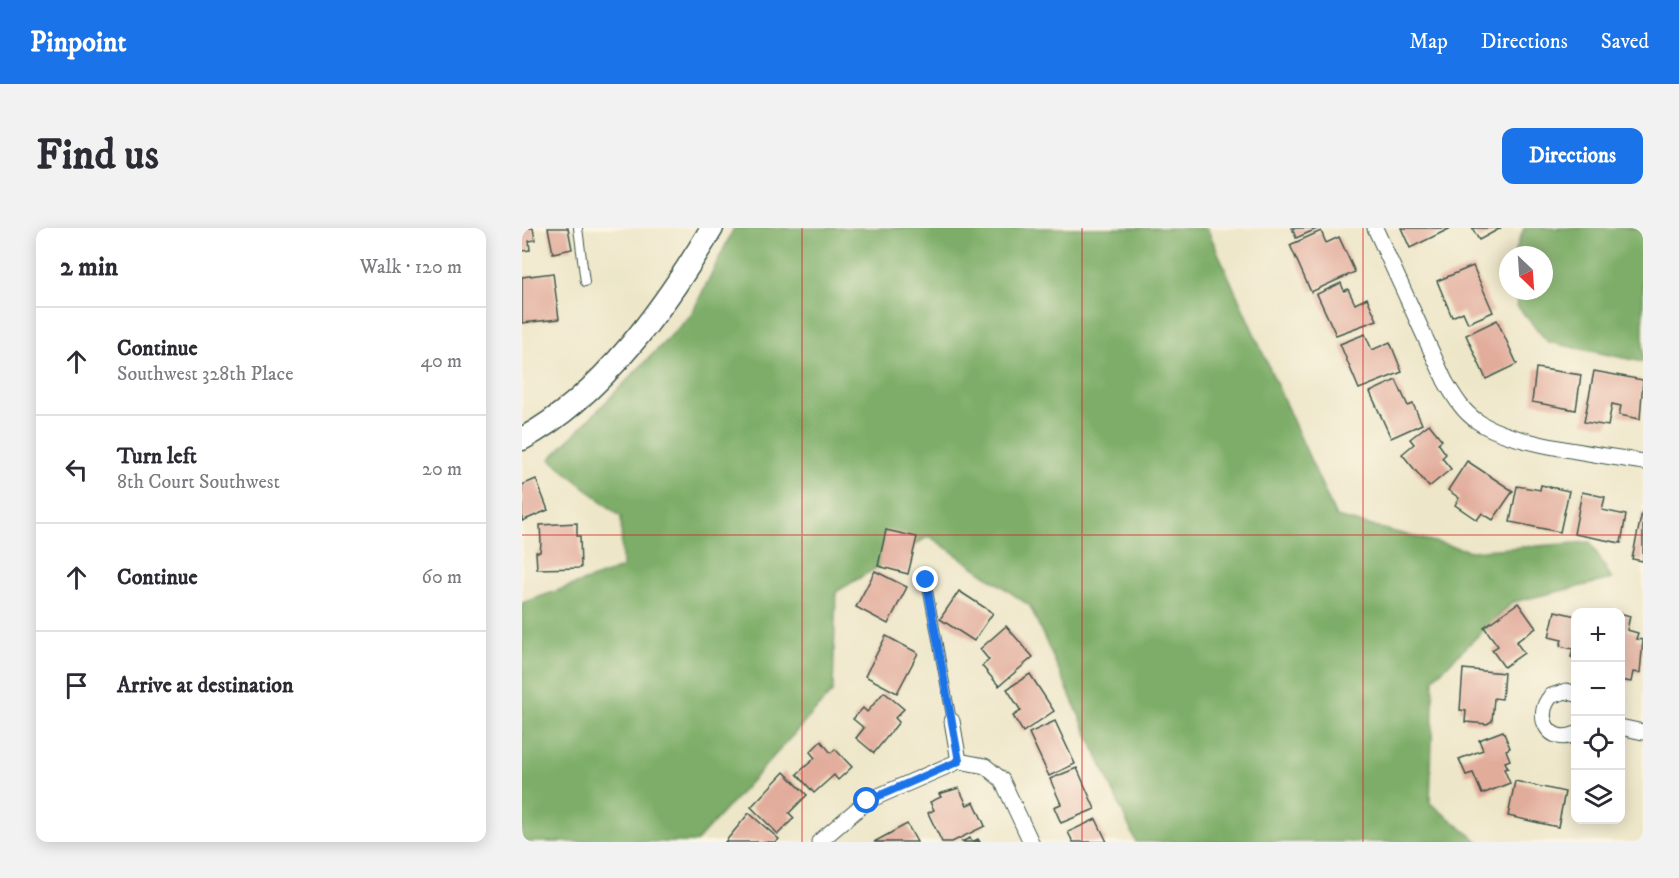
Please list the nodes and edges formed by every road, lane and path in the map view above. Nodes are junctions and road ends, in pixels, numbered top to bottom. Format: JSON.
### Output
{"nodes":[{"id":1,"x":578,"y":228,"type":"edge"},
{"id":2,"x":712,"y":228,"type":"edge"},
{"id":3,"x":1375,"y":228,"type":"edge"},
{"id":4,"x":585,"y":282,"type":"dead end"},
{"id":5,"x":522,"y":439,"type":"edge"},
{"id":6,"x":1643,"y":462,"type":"edge"},
{"id":7,"x":926,"y":580,"type":"dead end"},
{"id":8,"x":1571,"y":693,"type":"edge"},
{"id":9,"x":952,"y":721,"type":"joint"},
{"id":10,"x":1625,"y":728,"type":"edge"},
{"id":11,"x":1643,"y":732,"type":"edge"},
{"id":12,"x":1571,"y":734,"type":"edge"},
{"id":13,"x":959,"y":761,"type":"junction"},
{"id":14,"x":822,"y":838,"type":"edge"},
{"id":15,"x":1031,"y":842,"type":"edge"}],
"edges":[{"from":1,"to":4,"type":"lane"},
{"from":2,"to":5,"type":"street"},
{"from":3,"to":6,"type":"street"},
{"from":7,"to":9,"type":"lane"},
{"from":8,"to":12,"type":"street"},
{"from":9,"to":13,"type":"street"},
{"from":10,"to":11,"type":"street"},
{"from":13,"to":14,"type":"street"},
{"from":13,"to":15,"type":"street"}]}
